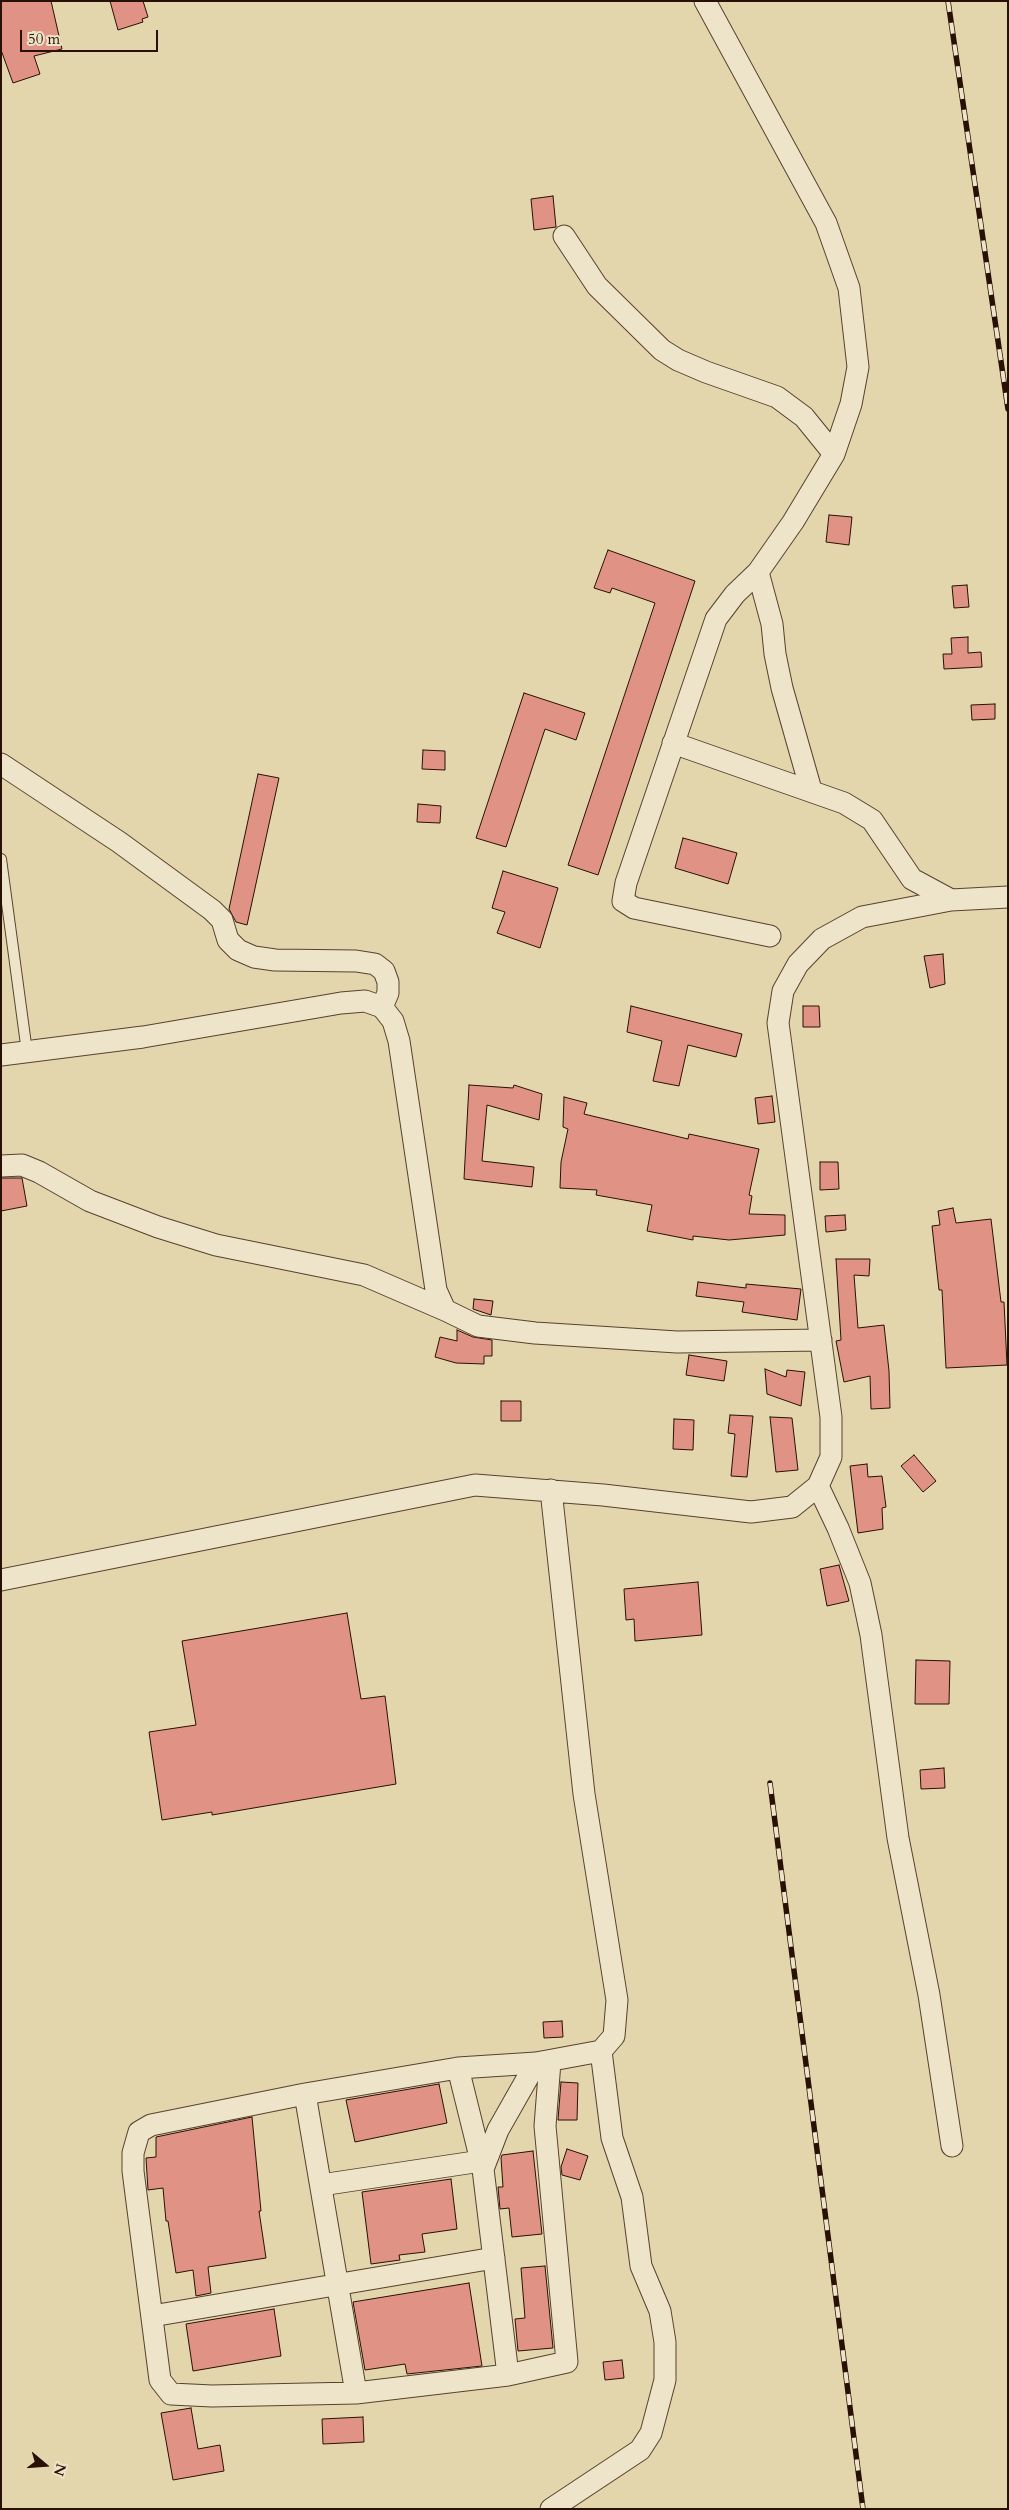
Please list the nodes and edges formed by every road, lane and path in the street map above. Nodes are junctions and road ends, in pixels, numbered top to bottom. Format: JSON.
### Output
{"nodes":[{"id":1,"x":705,"y":1,"type":"edge"},
{"id":2,"x":564,"y":236,"type":"dead end"},
{"id":3,"x":834,"y":454,"type":"junction"},
{"id":4,"x":758,"y":572,"type":"junction"},
{"id":5,"x":673,"y":743,"type":"junction"},
{"id":6,"x":1,"y":764,"type":"edge"},
{"id":7,"x":811,"y":790,"type":"junction"},
{"id":8,"x":1,"y":859,"type":"edge"},
{"id":9,"x":1008,"y":897,"type":"edge"},
{"id":10,"x":951,"y":900,"type":"junction"},
{"id":11,"x":770,"y":936,"type":"dead end"},
{"id":12,"x":382,"y":1007,"type":"junction"},
{"id":13,"x":27,"y":1052,"type":"junction"},
{"id":14,"x":1,"y":1055,"type":"edge"},
{"id":15,"x":1,"y":1166,"type":"edge"},
{"id":16,"x":446,"y":1310,"type":"junction"},
{"id":17,"x":821,"y":1340,"type":"junction"},
{"id":18,"x":818,"y":1486,"type":"junction"},
{"id":19,"x":551,"y":1490,"type":"junction"},
{"id":20,"x":1,"y":1580,"type":"edge"},
{"id":21,"x":601,"y":2052,"type":"junction"},
{"id":22,"x":543,"y":2063,"type":"junction"},
{"id":23,"x":458,"y":2068,"type":"junction"},
{"id":24,"x":306,"y":2094,"type":"junction"},
{"id":25,"x":952,"y":2146,"type":"dead end"},
{"id":26,"x":482,"y":2165,"type":"junction"},
{"id":27,"x":321,"y":2185,"type":"junction"},
{"id":28,"x":494,"y":2258,"type":"junction"},
{"id":29,"x":338,"y":2286,"type":"junction"},
{"id":30,"x":152,"y":2316,"type":"junction"},
{"id":31,"x":508,"y":2375,"type":"junction"},
{"id":32,"x":356,"y":2393,"type":"junction"},
{"id":33,"x":550,"y":2509,"type":"edge"}],
"edges":[{"from":1,"to":3,"type":"street"},
{"from":2,"to":3,"type":"street"},
{"from":3,"to":4,"type":"street"},
{"from":4,"to":5,"type":"street"},
{"from":4,"to":7,"type":"street"},
{"from":5,"to":7,"type":"street"},
{"from":5,"to":11,"type":"street"},
{"from":6,"to":12,"type":"street"},
{"from":7,"to":10,"type":"street"},
{"from":8,"to":13,"type":"lane"},
{"from":9,"to":10,"type":"street"},
{"from":10,"to":17,"type":"street"},
{"from":12,"to":13,"type":"street"},
{"from":12,"to":16,"type":"street"},
{"from":13,"to":14,"type":"street"},
{"from":15,"to":16,"type":"street"},
{"from":16,"to":17,"type":"street"},
{"from":17,"to":18,"type":"street"},
{"from":18,"to":19,"type":"street"},
{"from":18,"to":25,"type":"street"},
{"from":19,"to":20,"type":"street"},
{"from":19,"to":21,"type":"street"},
{"from":21,"to":22,"type":"street"},
{"from":21,"to":33,"type":"street"},
{"from":22,"to":23,"type":"street"},
{"from":22,"to":26,"type":"street"},
{"from":22,"to":31,"type":"street"},
{"from":23,"to":24,"type":"street"},
{"from":23,"to":26,"type":"street"},
{"from":24,"to":27,"type":"street"},
{"from":24,"to":30,"type":"street"},
{"from":26,"to":27,"type":"street"},
{"from":26,"to":28,"type":"street"},
{"from":27,"to":29,"type":"street"},
{"from":28,"to":29,"type":"street"},
{"from":28,"to":31,"type":"street"},
{"from":29,"to":30,"type":"street"},
{"from":29,"to":32,"type":"street"},
{"from":30,"to":32,"type":"street"},
{"from":31,"to":32,"type":"street"}]}
